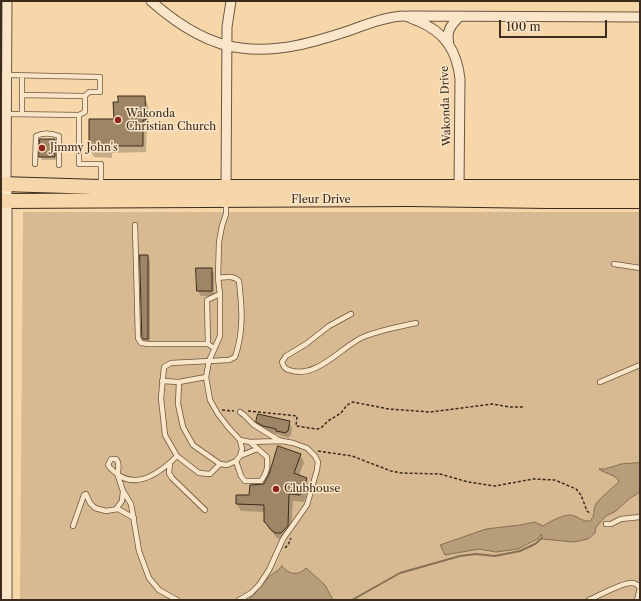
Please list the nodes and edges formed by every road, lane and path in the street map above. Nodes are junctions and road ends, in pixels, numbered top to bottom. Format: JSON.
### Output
{"nodes":[{"id":1,"x":7,"y":1,"type":"edge"},
{"id":2,"x":150,"y":1,"type":"edge"},
{"id":3,"x":231,"y":1,"type":"edge"},
{"id":4,"x":404,"y":16,"type":"junction"},
{"id":5,"x":460,"y":16,"type":"junction"},
{"id":6,"x":640,"y":17,"type":"edge"},
{"id":7,"x":226,"y":45,"type":"junction"},
{"id":8,"x":449,"y":45,"type":"junction"},
{"id":9,"x":7,"y":75,"type":"junction"},
{"id":10,"x":22,"y":76,"type":"junction"},
{"id":11,"x":22,"y":95,"type":"junction"},
{"id":12,"x":85,"y":96,"type":"junction"},
{"id":13,"x":7,"y":114,"type":"junction"},
{"id":14,"x":22,"y":114,"type":"junction"},
{"id":15,"x":79,"y":115,"type":"junction"},
{"id":16,"x":35,"y":164,"type":"dead end"},
{"id":17,"x":59,"y":165,"type":"dead end"},
{"id":18,"x":4,"y":184,"type":"edge"},
{"id":19,"x":101,"y":187,"type":"junction"},
{"id":20,"x":640,"y":187,"type":"edge"},
{"id":21,"x":459,"y":188,"type":"junction"},
{"id":22,"x":226,"y":194,"type":"junction"},
{"id":23,"x":445,"y":200,"type":"junction"},
{"id":24,"x":640,"y":201,"type":"edge"},
{"id":25,"x":4,"y":202,"type":"edge"},
{"id":26,"x":135,"y":225,"type":"dead end"},
{"id":27,"x":4,"y":244,"type":"edge"},
{"id":28,"x":614,"y":264,"type":"dead end"},
{"id":29,"x":640,"y":268,"type":"edge"},
{"id":30,"x":218,"y":278,"type":"junction"},
{"id":31,"x":220,"y":294,"type":"junction"},
{"id":32,"x":351,"y":314,"type":"dead end"},
{"id":33,"x":416,"y":323,"type":"dead end"},
{"id":34,"x":4,"y":325,"type":"edge"},
{"id":35,"x":208,"y":344,"type":"junction"},
{"id":36,"x":214,"y":348,"type":"junction"},
{"id":37,"x":209,"y":361,"type":"junction"},
{"id":38,"x":640,"y":364,"type":"edge"},
{"id":39,"x":206,"y":377,"type":"junction"},
{"id":40,"x":162,"y":382,"type":"junction"},
{"id":41,"x":178,"y":382,"type":"junction"},
{"id":42,"x":600,"y":382,"type":"dead end"},
{"id":43,"x":525,"y":407,"type":"dead end"},
{"id":44,"x":215,"y":410,"type":"junction"},
{"id":45,"x":240,"y":412,"type":"junction"},
{"id":46,"x":240,"y":440,"type":"junction"},
{"id":47,"x":282,"y":441,"type":"junction"},
{"id":48,"x":250,"y":442,"type":"junction"},
{"id":49,"x":257,"y":449,"type":"junction"},
{"id":50,"x":308,"y":449,"type":"junction"},
{"id":51,"x":177,"y":456,"type":"junction"},
{"id":52,"x":240,"y":456,"type":"junction"},
{"id":53,"x":236,"y":461,"type":"junction"},
{"id":54,"x":170,"y":463,"type":"junction"},
{"id":55,"x":220,"y":464,"type":"junction"},
{"id":56,"x":124,"y":491,"type":"junction"},
{"id":57,"x":4,"y":495,"type":"edge"},
{"id":58,"x":116,"y":509,"type":"junction"},
{"id":59,"x":205,"y":510,"type":"dead end"},
{"id":60,"x":591,"y":514,"type":"dead end"},
{"id":61,"x":640,"y":517,"type":"edge"},
{"id":62,"x":134,"y":518,"type":"junction"},
{"id":63,"x":606,"y":524,"type":"dead end"},
{"id":64,"x":73,"y":526,"type":"dead end"},
{"id":65,"x":6,"y":600,"type":"edge"},
{"id":66,"x":177,"y":600,"type":"edge"},
{"id":67,"x":239,"y":600,"type":"edge"},
{"id":68,"x":589,"y":600,"type":"edge"},
{"id":69,"x":637,"y":600,"type":"edge"}],
"edges":[{"from":1,"to":9,"type":"street"},
{"from":2,"to":7,"type":"street"},
{"from":3,"to":7,"type":"street"},
{"from":4,"to":5,"type":"street"},
{"from":4,"to":7,"type":"street"},
{"from":4,"to":8,"type":"street","name":"Wakonda Drive"},
{"from":5,"to":6,"type":"street"},
{"from":5,"to":8,"type":"street"},
{"from":7,"to":22,"type":"street"},
{"from":8,"to":21,"type":"street","name":"Wakonda Drive"},
{"from":9,"to":10,"type":"lane"},
{"from":9,"to":13,"type":"street"},
{"from":10,"to":11,"type":"lane"},
{"from":10,"to":12,"type":"lane"},
{"from":11,"to":12,"type":"lane"},
{"from":11,"to":14,"type":"lane"},
{"from":12,"to":15,"type":"lane"},
{"from":13,"to":14,"type":"lane"},
{"from":13,"to":18,"type":"street"},
{"from":14,"to":15,"type":"lane"},
{"from":15,"to":19,"type":"lane"},
{"from":16,"to":17,"type":"lane"},
{"from":18,"to":19,"type":"main road","name":"Fleur Drive"},
{"from":18,"to":25,"type":"street"},
{"from":19,"to":22,"type":"main road","name":"Fleur Drive"},
{"from":20,"to":21,"type":"main road","name":"Fleur Drive"},
{"from":21,"to":22,"type":"main road","name":"Fleur Drive"},
{"from":21,"to":23,"type":"street"},
{"from":22,"to":23,"type":"main road","name":"Fleur Drive"},
{"from":22,"to":25,"type":"main road","name":"Fleur Drive"},
{"from":22,"to":30,"type":"lane"},
{"from":23,"to":24,"type":"main road","name":"Fleur Drive"},
{"from":25,"to":27,"type":"street"},
{"from":26,"to":35,"type":"lane"},
{"from":27,"to":34,"type":"street"},
{"from":28,"to":29,"type":"lane"},
{"from":30,"to":31,"type":"lane"},
{"from":30,"to":37,"type":"lane"},
{"from":31,"to":35,"type":"lane"},
{"from":31,"to":36,"type":"lane"},
{"from":32,"to":33,"type":"lane"},
{"from":34,"to":57,"type":"street"},
{"from":35,"to":36,"type":"lane"},
{"from":36,"to":37,"type":"lane"},
{"from":37,"to":39,"type":"lane"},
{"from":37,"to":40,"type":"lane"},
{"from":38,"to":42,"type":"lane"},
{"from":39,"to":41,"type":"lane"},
{"from":39,"to":44,"type":"lane"},
{"from":40,"to":41,"type":"lane"},
{"from":40,"to":51,"type":"lane"},
{"from":41,"to":55,"type":"lane"},
{"from":43,"to":45,"type":"path"},
{"from":44,"to":45,"type":"path"},
{"from":44,"to":46,"type":"lane"},
{"from":45,"to":47,"type":"lane"},
{"from":46,"to":48,"type":"lane"},
{"from":46,"to":52,"type":"lane"},
{"from":47,"to":48,"type":"lane"},
{"from":47,"to":50,"type":"lane"},
{"from":48,"to":49,"type":"lane"},
{"from":49,"to":52,"type":"lane"},
{"from":49,"to":53,"type":"lane"},
{"from":50,"to":60,"type":"path"},
{"from":50,"to":67,"type":"lane"},
{"from":51,"to":54,"type":"lane"},
{"from":51,"to":55,"type":"lane"},
{"from":52,"to":53,"type":"lane"},
{"from":53,"to":55,"type":"lane"},
{"from":54,"to":56,"type":"lane"},
{"from":54,"to":59,"type":"lane"},
{"from":56,"to":58,"type":"lane"},
{"from":56,"to":62,"type":"lane"},
{"from":57,"to":65,"type":"street"},
{"from":58,"to":62,"type":"lane"},
{"from":58,"to":64,"type":"lane"},
{"from":61,"to":63,"type":"lane"},
{"from":62,"to":66,"type":"lane"},
{"from":68,"to":69,"type":"lane"}]}
